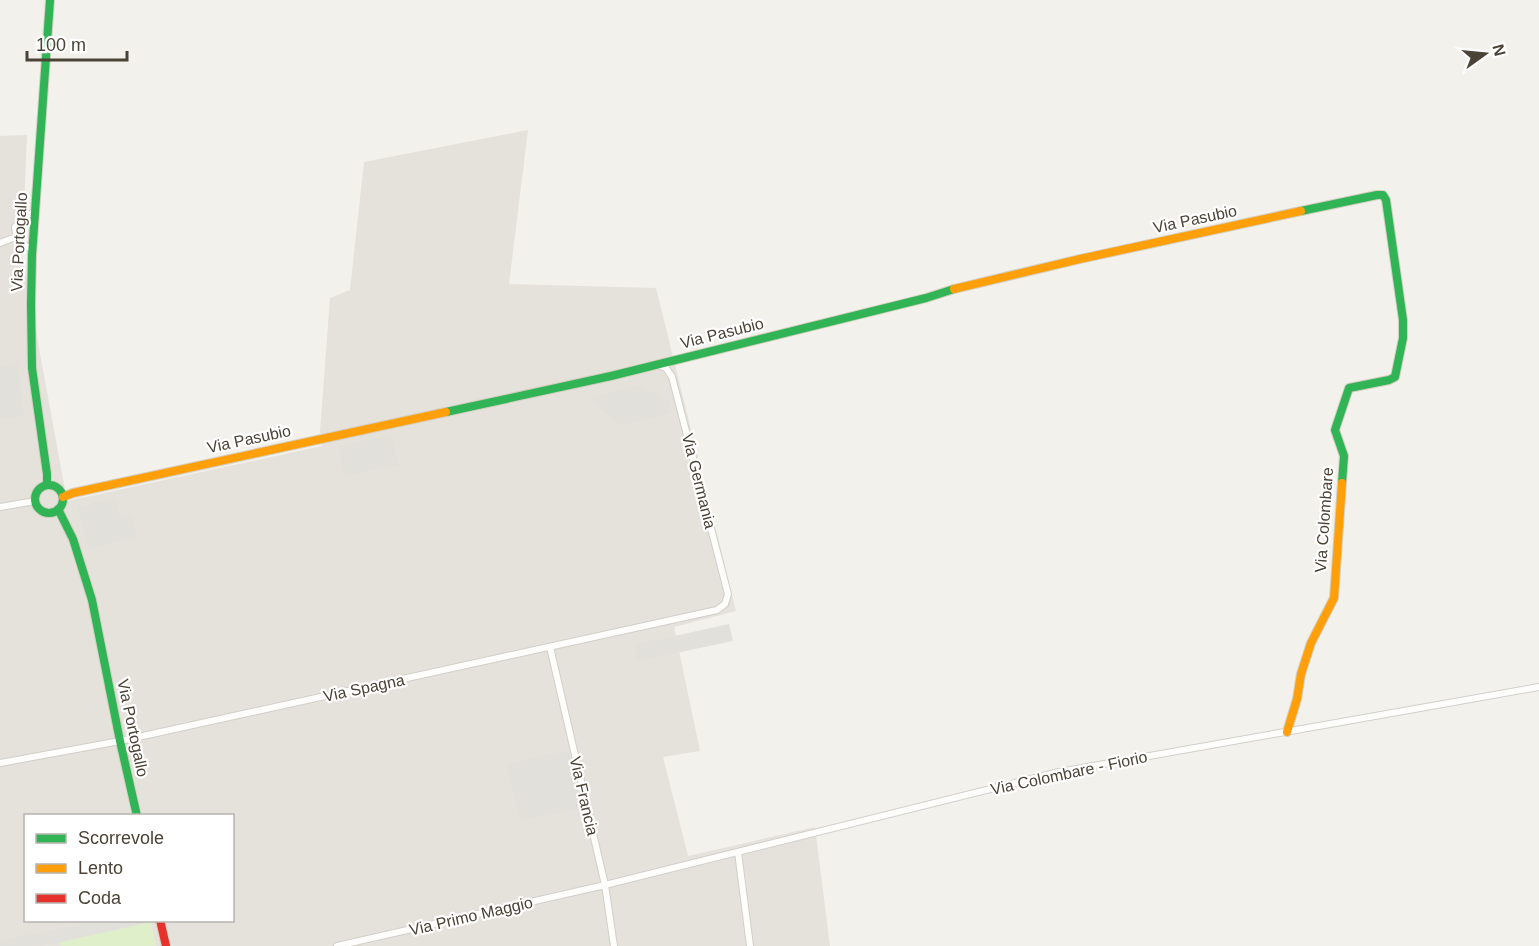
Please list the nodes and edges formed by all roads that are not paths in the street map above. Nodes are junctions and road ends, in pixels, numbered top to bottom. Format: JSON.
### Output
{"nodes":[{"id":1,"x":50,"y":0,"type":"edge"},
{"id":2,"x":1386,"y":200,"type":"joint"},
{"id":3,"x":35,"y":212,"type":"junction"},
{"id":4,"x":16,"y":237,"type":"junction"},
{"id":5,"x":0,"y":243,"type":"edge"},
{"id":6,"x":32,"y":249,"type":"junction"},
{"id":7,"x":658,"y":365,"type":"junction"},
{"id":8,"x":47,"y":484,"type":"junction"},
{"id":9,"x":63,"y":497,"type":"junction"},
{"id":10,"x":35,"y":501,"type":"junction"},
{"id":11,"x":0,"y":507,"type":"edge"},
{"id":12,"x":58,"y":509,"type":"junction"},
{"id":13,"x":725,"y":604,"type":"joint"},
{"id":14,"x":550,"y":647,"type":"junction"},
{"id":15,"x":1539,"y":687,"type":"edge"},
{"id":16,"x":1287,"y":732,"type":"junction"},
{"id":17,"x":120,"y":741,"type":"junction"},
{"id":18,"x":0,"y":764,"type":"edge"},
{"id":19,"x":137,"y":814,"type":"edge"},
{"id":20,"x":738,"y":852,"type":"junction"},
{"id":21,"x":605,"y":885,"type":"junction"},
{"id":22,"x":160,"y":922,"type":"edge"},
{"id":23,"x":166,"y":946,"type":"edge"},
{"id":24,"x":337,"y":946,"type":"edge"},
{"id":25,"x":614,"y":946,"type":"edge"},
{"id":26,"x":750,"y":946,"type":"edge"}],
"edges":[{"from":1,"to":3,"type":"street","name":"Via Portogallo"},
{"from":2,"to":7,"type":"street","name":"Via Pasubio"},
{"from":2,"to":16,"type":"street","name":"Via Colombare"},
{"from":3,"to":4,"type":"street"},
{"from":3,"to":6,"type":"street","name":"Via Portogallo"},
{"from":4,"to":5,"type":"street"},
{"from":4,"to":6,"type":"street"},
{"from":6,"to":8,"type":"street","name":"Via Portogallo"},
{"from":7,"to":9,"type":"street","name":"Via Pasubio"},
{"from":7,"to":13,"type":"street","name":"Via Germania"},
{"from":8,"to":9,"type":"street"},
{"from":8,"to":10,"type":"street"},
{"from":9,"to":12,"type":"street"},
{"from":10,"to":11,"type":"street"},
{"from":10,"to":12,"type":"street"},
{"from":12,"to":17,"type":"street","name":"Via Portogallo"},
{"from":13,"to":14,"type":"street","name":"Via Spagna"},
{"from":14,"to":17,"type":"street","name":"Via Spagna"},
{"from":14,"to":21,"type":"street","name":"Via Francia"},
{"from":15,"to":16,"type":"street","name":"Via Colombare - Fiorio"},
{"from":16,"to":20,"type":"street","name":"Via Colombare - Fiorio"},
{"from":17,"to":18,"type":"street","name":"Via Spagna"},
{"from":17,"to":19,"type":"street","name":"Via Portogallo"},
{"from":20,"to":21,"type":"street","name":"Via Colombare - Fiorio"},
{"from":20,"to":26,"type":"street"},
{"from":21,"to":24,"type":"street","name":"Via Primo Maggio"},
{"from":21,"to":25,"type":"street","name":"Via Francia"},
{"from":22,"to":23,"type":"street"}]}
